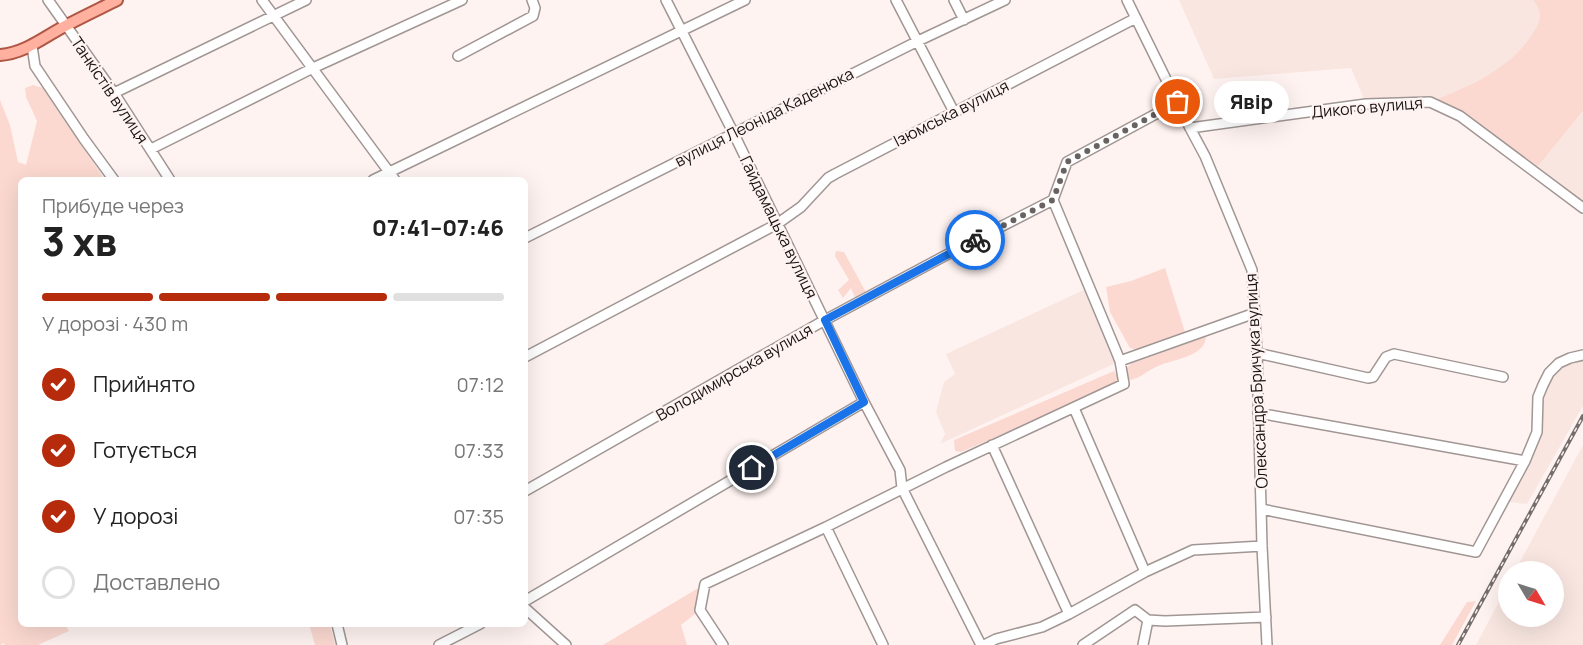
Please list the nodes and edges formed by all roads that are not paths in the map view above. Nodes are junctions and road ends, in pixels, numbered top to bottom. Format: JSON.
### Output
{"nodes":[{"id":1,"x":48,"y":0,"type":"edge"},
{"id":2,"x":117,"y":0,"type":"edge"},
{"id":3,"x":262,"y":0,"type":"edge"},
{"id":4,"x":306,"y":0,"type":"edge"},
{"id":5,"x":462,"y":0,"type":"edge"},
{"id":6,"x":532,"y":0,"type":"edge"},
{"id":7,"x":666,"y":0,"type":"edge"},
{"id":8,"x":745,"y":0,"type":"edge"},
{"id":9,"x":896,"y":0,"type":"edge"},
{"id":10,"x":954,"y":0,"type":"edge"},
{"id":11,"x":1005,"y":0,"type":"edge"},
{"id":12,"x":1127,"y":0,"type":"edge"},
{"id":13,"x":274,"y":15,"type":"junction"},
{"id":14,"x":1136,"y":18,"type":"junction"},
{"id":15,"x":964,"y":20,"type":"junction"},
{"id":16,"x":66,"y":25,"type":"junction"},
{"id":17,"x":682,"y":30,"type":"junction"},
{"id":18,"x":918,"y":41,"type":"junction"},
{"id":19,"x":32,"y":46,"type":"junction"},
{"id":20,"x":0,"y":56,"type":"edge"},
{"id":21,"x":458,"y":56,"type":"dead end"},
{"id":22,"x":313,"y":68,"type":"junction"},
{"id":23,"x":114,"y":93,"type":"junction"},
{"id":24,"x":1178,"y":102,"type":"junction"},
{"id":25,"x":954,"y":112,"type":"junction"},
{"id":26,"x":1190,"y":128,"type":"junction"},
{"id":27,"x":733,"y":132,"type":"junction"},
{"id":28,"x":151,"y":149,"type":"junction"},
{"id":29,"x":392,"y":176,"type":"edge"},
{"id":30,"x":112,"y":177,"type":"edge"},
{"id":31,"x":168,"y":177,"type":"edge"},
{"id":32,"x":1053,"y":200,"type":"junction"},
{"id":33,"x":1583,"y":208,"type":"edge"},
{"id":34,"x":777,"y":224,"type":"junction"},
{"id":35,"x":528,"y":236,"type":"edge"},
{"id":36,"x":1255,"y":313,"type":"junction"},
{"id":37,"x":825,"y":320,"type":"junction"},
{"id":38,"x":1257,"y":353,"type":"junction"},
{"id":39,"x":528,"y":355,"type":"edge"},
{"id":40,"x":1583,"y":355,"type":"edge"},
{"id":41,"x":1120,"y":362,"type":"junction"},
{"id":42,"x":1503,"y":377,"type":"dead end"},
{"id":43,"x":864,"y":402,"type":"junction"},
{"id":44,"x":1074,"y":408,"type":"junction"},
{"id":45,"x":1258,"y":412,"type":"junction"},
{"id":46,"x":992,"y":446,"type":"junction"},
{"id":47,"x":1525,"y":461,"type":"junction"},
{"id":48,"x":902,"y":488,"type":"junction"},
{"id":49,"x":528,"y":489,"type":"edge"},
{"id":50,"x":1261,"y":509,"type":"junction"},
{"id":51,"x":826,"y":527,"type":"junction"},
{"id":52,"x":1262,"y":546,"type":"junction"},
{"id":53,"x":1145,"y":572,"type":"junction"},
{"id":54,"x":528,"y":598,"type":"edge"},
{"id":55,"x":528,"y":611,"type":"edge"},
{"id":56,"x":1069,"y":614,"type":"junction"},
{"id":57,"x":1266,"y":616,"type":"junction"},
{"id":58,"x":1148,"y":620,"type":"junction"},
{"id":59,"x":338,"y":627,"type":"edge"},
{"id":60,"x":474,"y":627,"type":"edge"},
{"id":61,"x":342,"y":645,"type":"edge"},
{"id":62,"x":439,"y":645,"type":"edge"},
{"id":63,"x":566,"y":645,"type":"edge"},
{"id":64,"x":723,"y":645,"type":"edge"},
{"id":65,"x":883,"y":645,"type":"edge"},
{"id":66,"x":982,"y":645,"type":"edge"},
{"id":67,"x":1083,"y":645,"type":"edge"},
{"id":68,"x":1143,"y":645,"type":"edge"},
{"id":69,"x":1267,"y":645,"type":"edge"}],
"edges":[{"from":1,"to":16,"type":"street","name":"Танкістів вулиця"},
{"from":2,"to":16,"type":"main road"},
{"from":3,"to":13,"type":"street"},
{"from":4,"to":13,"type":"street"},
{"from":5,"to":22,"type":"street"},
{"from":6,"to":21,"type":"street"},
{"from":7,"to":17,"type":"street","name":"Гайдамацька вулиця"},
{"from":8,"to":17,"type":"street"},
{"from":9,"to":18,"type":"street"},
{"from":10,"to":15,"type":"street"},
{"from":11,"to":15,"type":"street","name":"вулиця Леоніда Каденюка"},
{"from":12,"to":14,"type":"street","name":"Олександра Бричука вулиця"},
{"from":13,"to":22,"type":"street"},
{"from":13,"to":23,"type":"street"},
{"from":14,"to":24,"type":"street","name":"Олександра Бричука вулиця"},
{"from":14,"to":25,"type":"street","name":"Ізюмська вулиця"},
{"from":15,"to":18,"type":"street","name":"вулиця Леоніда Каденюка"},
{"from":16,"to":19,"type":"main road"},
{"from":16,"to":23,"type":"street","name":"Танкістів вулиця"},
{"from":17,"to":27,"type":"street","name":"Гайдамацька вулиця"},
{"from":17,"to":29,"type":"street"},
{"from":18,"to":25,"type":"street"},
{"from":18,"to":27,"type":"street","name":"вулиця Леоніда Каденюка"},
{"from":19,"to":20,"type":"main road"},
{"from":19,"to":30,"type":"street"},
{"from":22,"to":28,"type":"street"},
{"from":22,"to":29,"type":"street"},
{"from":23,"to":28,"type":"street","name":"Танкістів вулиця"},
{"from":24,"to":26,"type":"street","name":"Олександра Бричука вулиця"},
{"from":24,"to":32,"type":"street"},
{"from":25,"to":34,"type":"street","name":"Ізюмська вулиця"},
{"from":26,"to":33,"type":"street","name":"Дикого вулиця"},
{"from":26,"to":36,"type":"street","name":"Олександра Бричука вулиця"},
{"from":27,"to":34,"type":"street","name":"Гайдамацька вулиця"},
{"from":27,"to":35,"type":"street","name":"вулиця Леоніда Каденюка"},
{"from":28,"to":31,"type":"street","name":"Танкістів вулиця"},
{"from":32,"to":37,"type":"street","name":"Володимирська вулиця"},
{"from":32,"to":41,"type":"street"},
{"from":34,"to":37,"type":"street","name":"Гайдамацька вулиця"},
{"from":34,"to":39,"type":"street","name":"Ізюмська вулиця"},
{"from":36,"to":38,"type":"street","name":"Олександра Бричука вулиця"},
{"from":36,"to":41,"type":"street"},
{"from":37,"to":43,"type":"street","name":"Гайдамацька вулиця"},
{"from":37,"to":49,"type":"street","name":"Володимирська вулиця"},
{"from":38,"to":42,"type":"street"},
{"from":38,"to":45,"type":"street","name":"Олександра Бричука вулиця"},
{"from":40,"to":47,"type":"street"},
{"from":41,"to":44,"type":"street"},
{"from":43,"to":48,"type":"street","name":"Гайдамацька вулиця"},
{"from":43,"to":54,"type":"street"},
{"from":44,"to":46,"type":"street"},
{"from":44,"to":53,"type":"street"},
{"from":45,"to":47,"type":"street"},
{"from":45,"to":50,"type":"street","name":"Олександра Бричука вулиця"},
{"from":46,"to":48,"type":"street"},
{"from":46,"to":56,"type":"street"},
{"from":47,"to":50,"type":"street"},
{"from":48,"to":51,"type":"street"},
{"from":48,"to":66,"type":"street","name":"Гайдамацька вулиця"},
{"from":50,"to":52,"type":"street","name":"Олександра Бричука вулиця"},
{"from":51,"to":64,"type":"street"},
{"from":51,"to":65,"type":"street"},
{"from":52,"to":53,"type":"street"},
{"from":52,"to":57,"type":"street","name":"Олександра Бричука вулиця"},
{"from":53,"to":56,"type":"street"},
{"from":55,"to":63,"type":"street"},
{"from":56,"to":66,"type":"street"},
{"from":57,"to":58,"type":"street"},
{"from":57,"to":69,"type":"street","name":"Олександра Бричука вулиця"},
{"from":58,"to":67,"type":"street"},
{"from":58,"to":68,"type":"street"},
{"from":59,"to":61,"type":"street"},
{"from":60,"to":62,"type":"street"}]}
